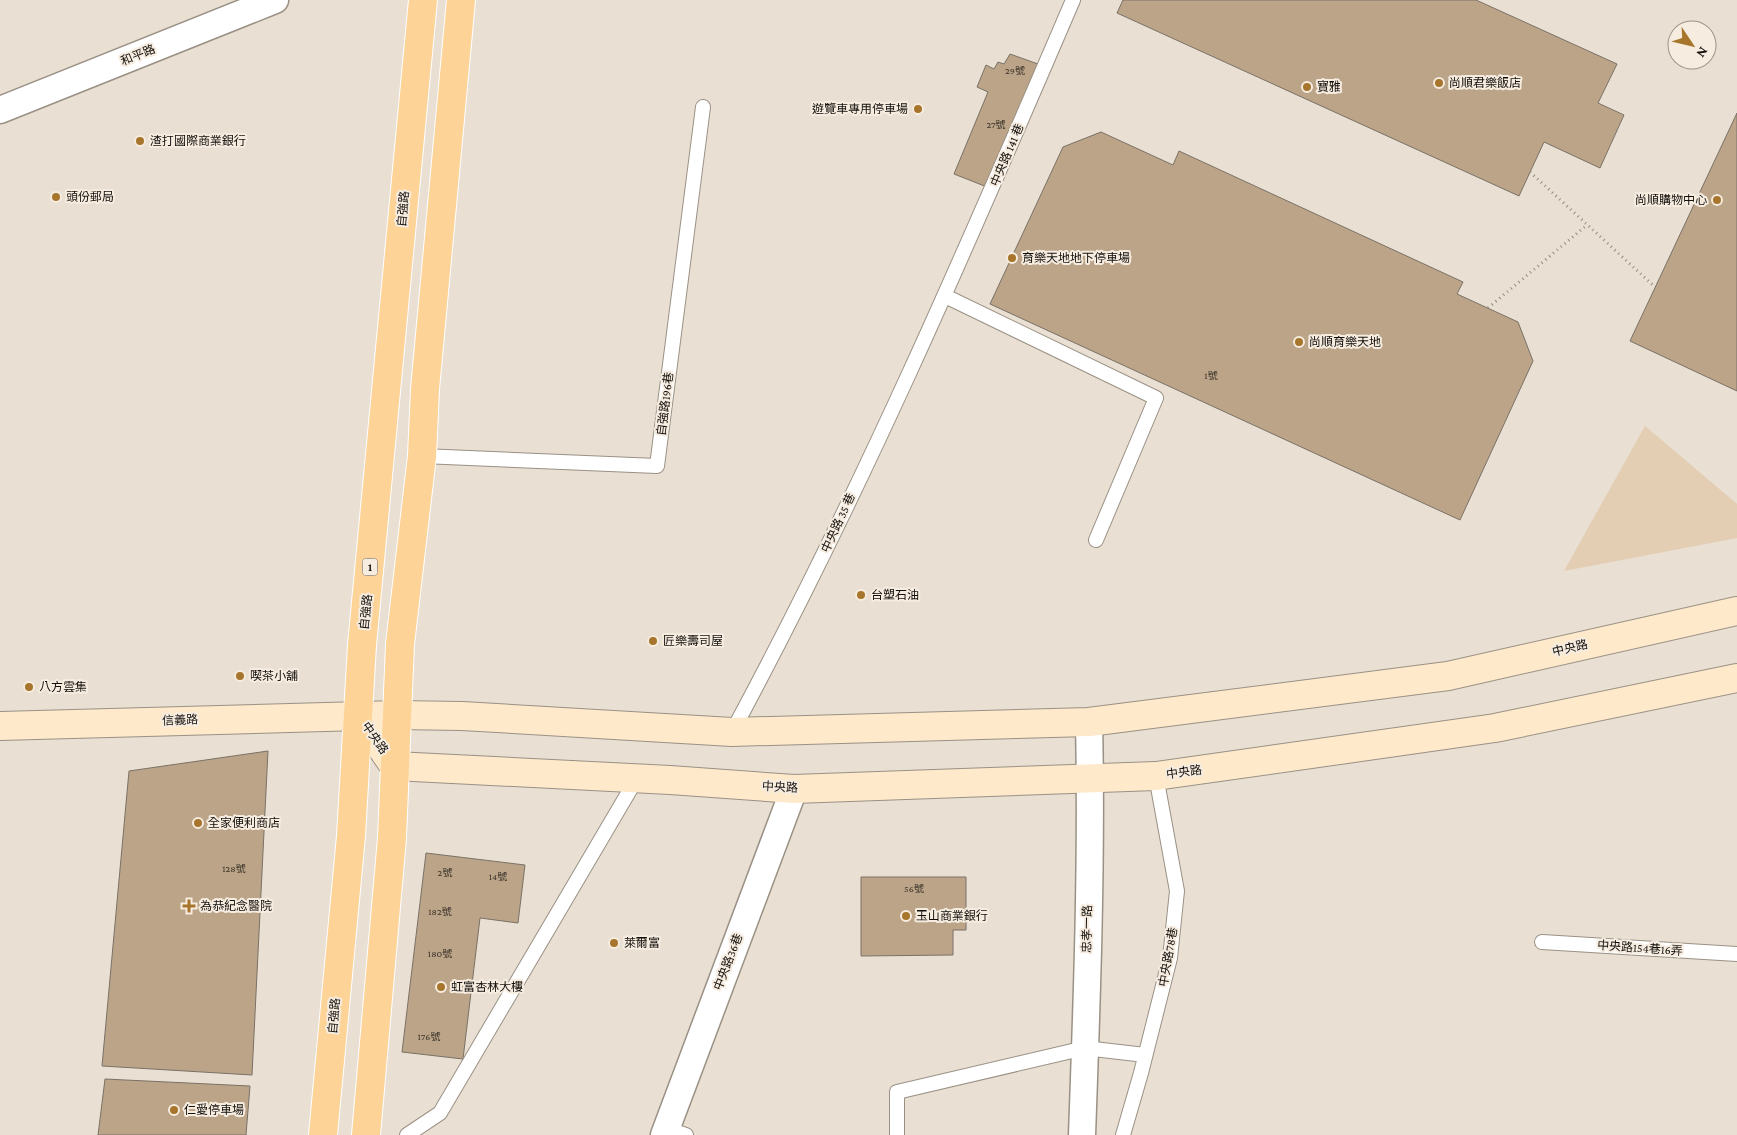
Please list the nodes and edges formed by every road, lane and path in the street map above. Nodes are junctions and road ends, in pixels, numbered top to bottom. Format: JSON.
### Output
{"nodes":[{"id":1,"x":275,"y":0,"type":"edge"},
{"id":2,"x":423,"y":0,"type":"edge"},
{"id":3,"x":462,"y":0,"type":"edge"},
{"id":4,"x":1074,"y":0,"type":"edge"},
{"id":5,"x":239,"y":7,"type":"edge"},
{"id":6,"x":703,"y":108,"type":"dead end"},
{"id":7,"x":0,"y":110,"type":"edge"},
{"id":8,"x":1530,"y":172,"type":"dead end"},
{"id":9,"x":1587,"y":225,"type":"junction"},
{"id":10,"x":1655,"y":287,"type":"dead end"},
{"id":11,"x":945,"y":296,"type":"junction"},
{"id":12,"x":1488,"y":308,"type":"dead end"},
{"id":13,"x":939,"y":310,"type":"joint"},
{"id":14,"x":388,"y":387,"type":"junction"},
{"id":15,"x":425,"y":389,"type":"junction"},
{"id":16,"x":422,"y":456,"type":"junction"},
{"id":17,"x":1096,"y":540,"type":"dead end"},
{"id":18,"x":1737,"y":611,"type":"edge"},
{"id":19,"x":1737,"y":678,"type":"edge"},
{"id":20,"x":359,"y":715,"type":"junction"},
{"id":21,"x":397,"y":715,"type":"junction"},
{"id":22,"x":1088,"y":722,"type":"junction"},
{"id":23,"x":0,"y":726,"type":"edge"},
{"id":24,"x":732,"y":732,"type":"junction"},
{"id":25,"x":394,"y":766,"type":"junction"},
{"id":26,"x":1156,"y":776,"type":"junction"},
{"id":27,"x":637,"y":778,"type":"junction"},
{"id":28,"x":1090,"y":778,"type":"junction"},
{"id":29,"x":794,"y":789,"type":"junction"},
{"id":30,"x":1542,"y":942,"type":"dead end"},
{"id":31,"x":1737,"y":954,"type":"edge"},
{"id":32,"x":1085,"y":1048,"type":"junction"},
{"id":33,"x":1145,"y":1055,"type":"junction"},
{"id":34,"x":672,"y":1133,"type":"edge"},
{"id":35,"x":323,"y":1135,"type":"edge"},
{"id":36,"x":366,"y":1135,"type":"edge"},
{"id":37,"x":407,"y":1135,"type":"edge"},
{"id":38,"x":897,"y":1135,"type":"edge"},
{"id":39,"x":1082,"y":1135,"type":"edge"},
{"id":40,"x":1123,"y":1135,"type":"edge"}],
"edges":[{"from":1,"to":5,"type":"street","name":"和平路"},
{"from":2,"to":14,"type":"main road","name":"自強路","number":"1"},
{"from":3,"to":15,"type":"main road"},
{"from":4,"to":11,"type":"lane","name":"中央路 141 巷"},
{"from":5,"to":7,"type":"street","name":"和平路"},
{"from":6,"to":16,"type":"lane","name":"自強路196巷"},
{"from":8,"to":9,"type":"path"},
{"from":9,"to":10,"type":"path"},
{"from":9,"to":12,"type":"path"},
{"from":11,"to":13,"type":"lane","name":"中央路 141 巷"},
{"from":11,"to":17,"type":"lane"},
{"from":13,"to":24,"type":"lane","name":"中央路 35 巷"},
{"from":14,"to":15,"type":"main road"},
{"from":14,"to":20,"type":"main road","name":"自強路","number":"1"},
{"from":15,"to":16,"type":"main road"},
{"from":16,"to":21,"type":"main road"},
{"from":18,"to":22,"type":"street","name":"中央路"},
{"from":19,"to":26,"type":"street","name":"中央路"},
{"from":20,"to":21,"type":"street","name":"中央路"},
{"from":20,"to":23,"type":"street","name":"信義路"},
{"from":20,"to":25,"type":"street","name":"中央路"},
{"from":20,"to":35,"type":"main road","name":"自強路","number":"1"},
{"from":21,"to":24,"type":"street","name":"中央路"},
{"from":21,"to":25,"type":"main road"},
{"from":22,"to":24,"type":"street","name":"中央路"},
{"from":22,"to":28,"type":"street","name":"忠孝一路"},
{"from":25,"to":27,"type":"street","name":"中央路"},
{"from":25,"to":36,"type":"main road"},
{"from":26,"to":28,"type":"street","name":"中央路"},
{"from":26,"to":33,"type":"lane","name":"中央路78巷"},
{"from":27,"to":29,"type":"street","name":"中央路"},
{"from":27,"to":37,"type":"lane"},
{"from":28,"to":29,"type":"street","name":"中央路"},
{"from":28,"to":32,"type":"street","name":"忠孝一路"},
{"from":29,"to":34,"type":"street","name":"中央路36巷"},
{"from":30,"to":31,"type":"lane","name":"中央路154巷16弄"},
{"from":32,"to":33,"type":"lane"},
{"from":32,"to":38,"type":"lane"},
{"from":32,"to":39,"type":"street","name":"忠孝一路"},
{"from":33,"to":40,"type":"lane","name":"中央路78巷"}]}
